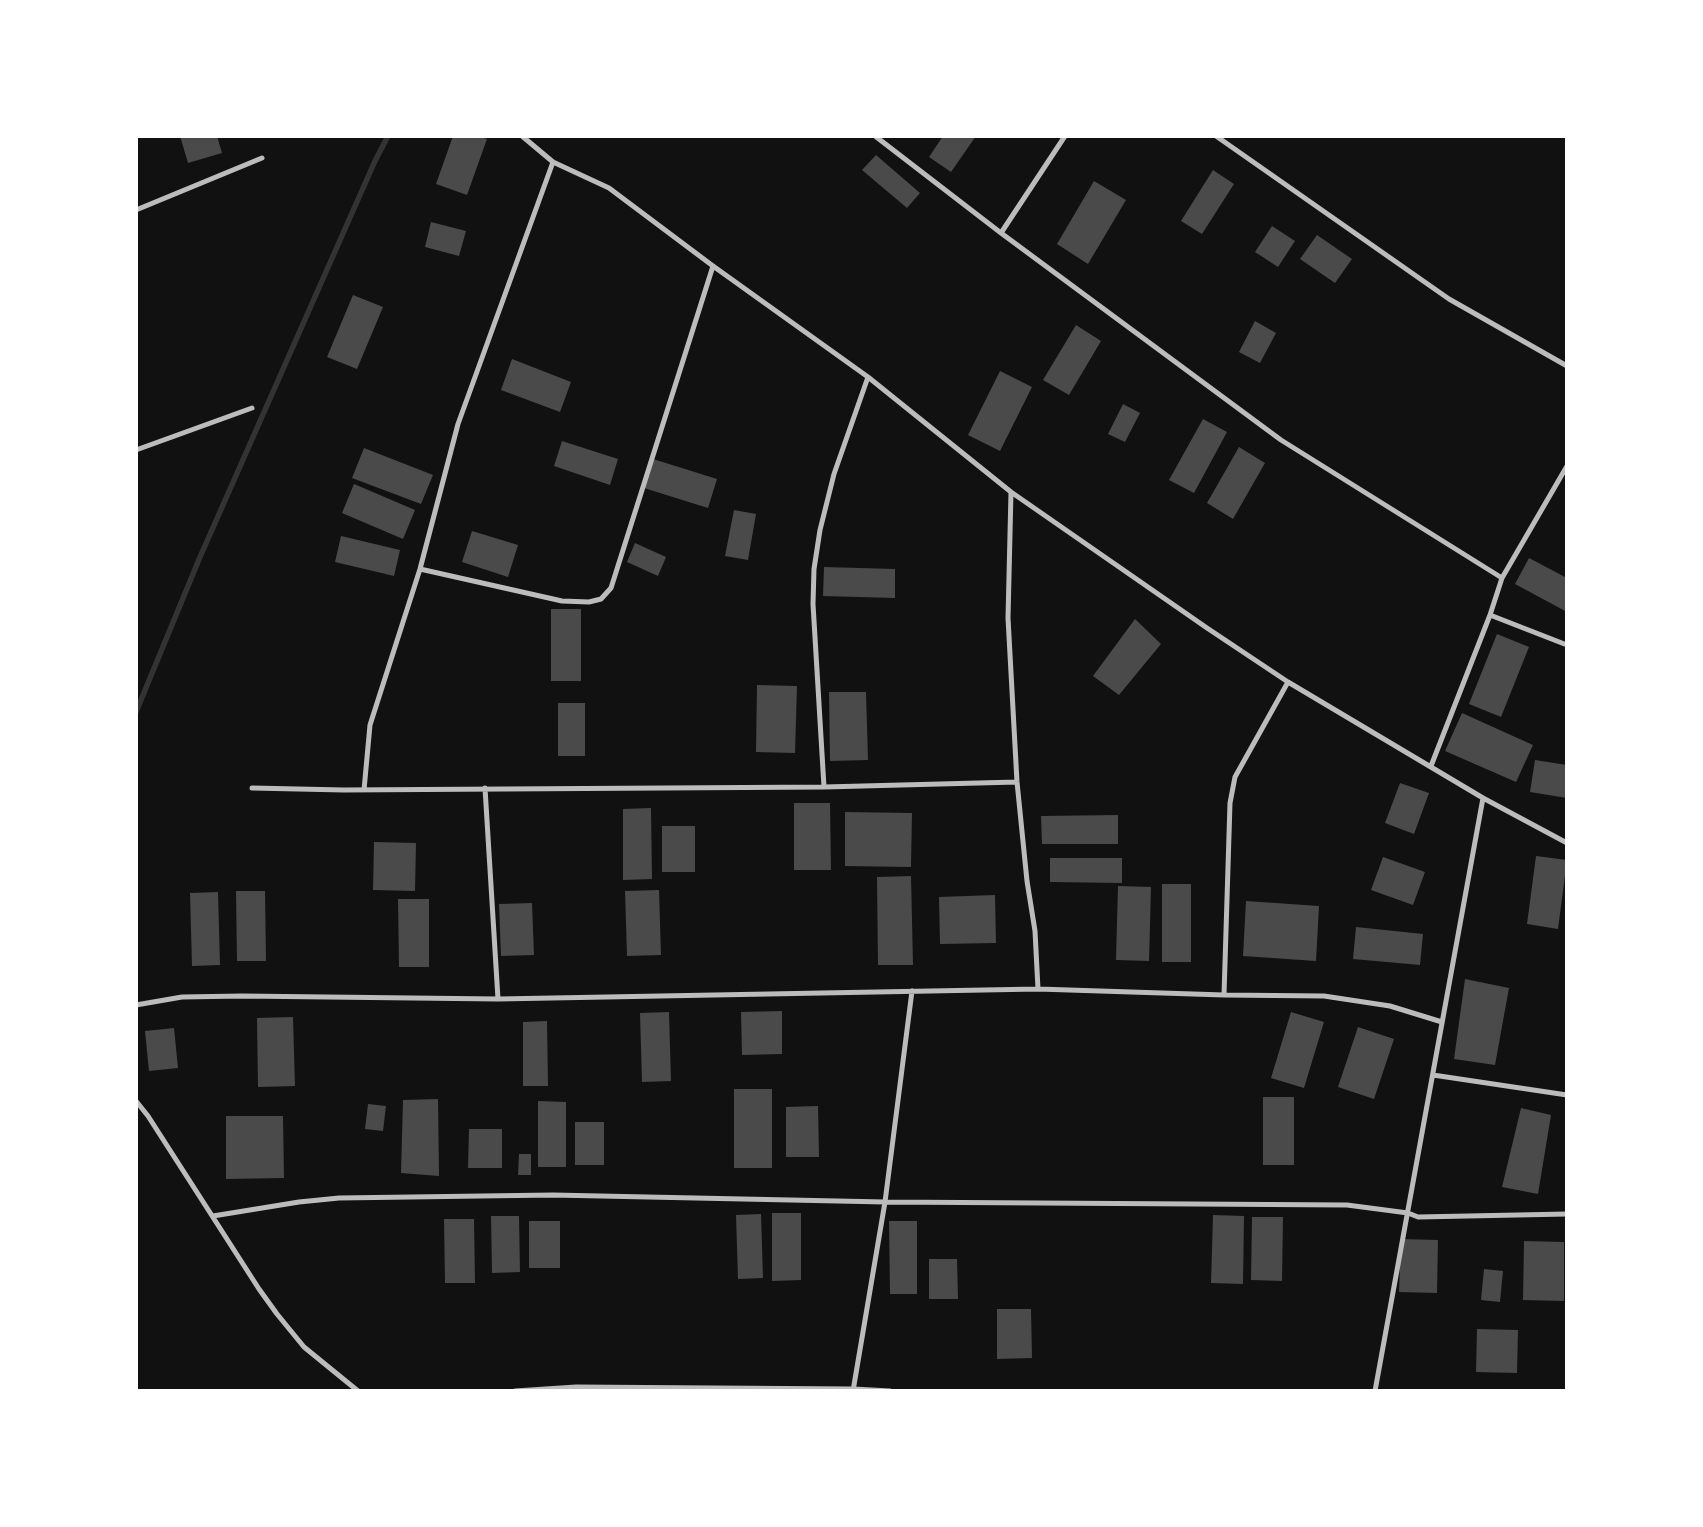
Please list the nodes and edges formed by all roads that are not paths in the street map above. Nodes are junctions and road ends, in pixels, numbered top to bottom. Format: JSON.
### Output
{"nodes":[{"id":1,"x":522,"y":136,"type":"edge"},
{"id":2,"x":875,"y":136,"type":"edge"},
{"id":3,"x":1065,"y":136,"type":"edge"},
{"id":4,"x":1216,"y":136,"type":"edge"},
{"id":5,"x":262,"y":158,"type":"dead end"},
{"id":6,"x":553,"y":162,"type":"junction"},
{"id":7,"x":136,"y":210,"type":"edge"},
{"id":8,"x":1001,"y":233,"type":"junction"},
{"id":9,"x":713,"y":266,"type":"junction"},
{"id":10,"x":1567,"y":366,"type":"edge"},
{"id":11,"x":868,"y":377,"type":"junction"},
{"id":12,"x":252,"y":408,"type":"dead end"},
{"id":13,"x":136,"y":450,"type":"edge"},
{"id":14,"x":1567,"y":466,"type":"edge"},
{"id":15,"x":1011,"y":492,"type":"junction"},
{"id":16,"x":420,"y":569,"type":"junction"},
{"id":17,"x":1502,"y":578,"type":"junction"},
{"id":18,"x":1490,"y":615,"type":"junction"},
{"id":19,"x":1567,"y":645,"type":"edge"},
{"id":20,"x":1288,"y":682,"type":"junction"},
{"id":21,"x":1431,"y":766,"type":"junction"},
{"id":22,"x":1017,"y":782,"type":"junction"},
{"id":23,"x":824,"y":787,"type":"junction"},
{"id":24,"x":252,"y":788,"type":"dead end"},
{"id":25,"x":485,"y":788,"type":"junction"},
{"id":26,"x":364,"y":790,"type":"junction"},
{"id":27,"x":1483,"y":798,"type":"junction"},
{"id":28,"x":1567,"y":843,"type":"edge"},
{"id":29,"x":1038,"y":989,"type":"junction"},
{"id":30,"x":912,"y":991,"type":"junction"},
{"id":31,"x":1224,"y":995,"type":"junction"},
{"id":32,"x":498,"y":1000,"type":"junction"},
{"id":33,"x":136,"y":1005,"type":"edge"},
{"id":34,"x":1442,"y":1022,"type":"junction"},
{"id":35,"x":1433,"y":1075,"type":"junction"},
{"id":36,"x":1567,"y":1095,"type":"edge"},
{"id":37,"x":136,"y":1101,"type":"edge"},
{"id":38,"x":885,"y":1202,"type":"junction"},
{"id":39,"x":1408,"y":1213,"type":"junction"},
{"id":40,"x":1567,"y":1214,"type":"edge"},
{"id":41,"x":213,"y":1216,"type":"junction"},
{"id":42,"x":854,"y":1390,"type":"edge"},
{"id":43,"x":358,"y":1391,"type":"edge"},
{"id":44,"x":515,"y":1391,"type":"edge"},
{"id":45,"x":890,"y":1391,"type":"edge"},
{"id":46,"x":1375,"y":1391,"type":"edge"}],
"edges":[{"from":1,"to":6,"type":"street"},
{"from":2,"to":8,"type":"street"},
{"from":3,"to":8,"type":"street"},
{"from":4,"to":10,"type":"street"},
{"from":5,"to":7,"type":"street"},
{"from":6,"to":9,"type":"street"},
{"from":6,"to":16,"type":"street"},
{"from":8,"to":17,"type":"street"},
{"from":9,"to":11,"type":"street"},
{"from":9,"to":16,"type":"street"},
{"from":11,"to":15,"type":"street"},
{"from":11,"to":23,"type":"street"},
{"from":12,"to":13,"type":"street"},
{"from":14,"to":17,"type":"street"},
{"from":15,"to":20,"type":"street"},
{"from":15,"to":22,"type":"street"},
{"from":16,"to":26,"type":"street"},
{"from":17,"to":18,"type":"street"},
{"from":18,"to":19,"type":"street"},
{"from":18,"to":21,"type":"street"},
{"from":20,"to":21,"type":"street"},
{"from":20,"to":31,"type":"street"},
{"from":21,"to":27,"type":"street"},
{"from":22,"to":23,"type":"street"},
{"from":22,"to":29,"type":"street"},
{"from":23,"to":25,"type":"street"},
{"from":24,"to":26,"type":"street"},
{"from":25,"to":26,"type":"street"},
{"from":25,"to":32,"type":"street"},
{"from":27,"to":28,"type":"street"},
{"from":27,"to":34,"type":"street"},
{"from":29,"to":30,"type":"street"},
{"from":29,"to":31,"type":"street"},
{"from":30,"to":32,"type":"street"},
{"from":30,"to":38,"type":"street"},
{"from":31,"to":34,"type":"street"},
{"from":32,"to":33,"type":"street"},
{"from":34,"to":35,"type":"street"},
{"from":35,"to":36,"type":"street"},
{"from":35,"to":39,"type":"street"},
{"from":37,"to":41,"type":"street"},
{"from":38,"to":39,"type":"street"},
{"from":38,"to":41,"type":"street"},
{"from":38,"to":42,"type":"street"},
{"from":39,"to":40,"type":"street"},
{"from":39,"to":46,"type":"street"},
{"from":41,"to":43,"type":"street"},
{"from":42,"to":44,"type":"street"},
{"from":42,"to":45,"type":"street"}]}
